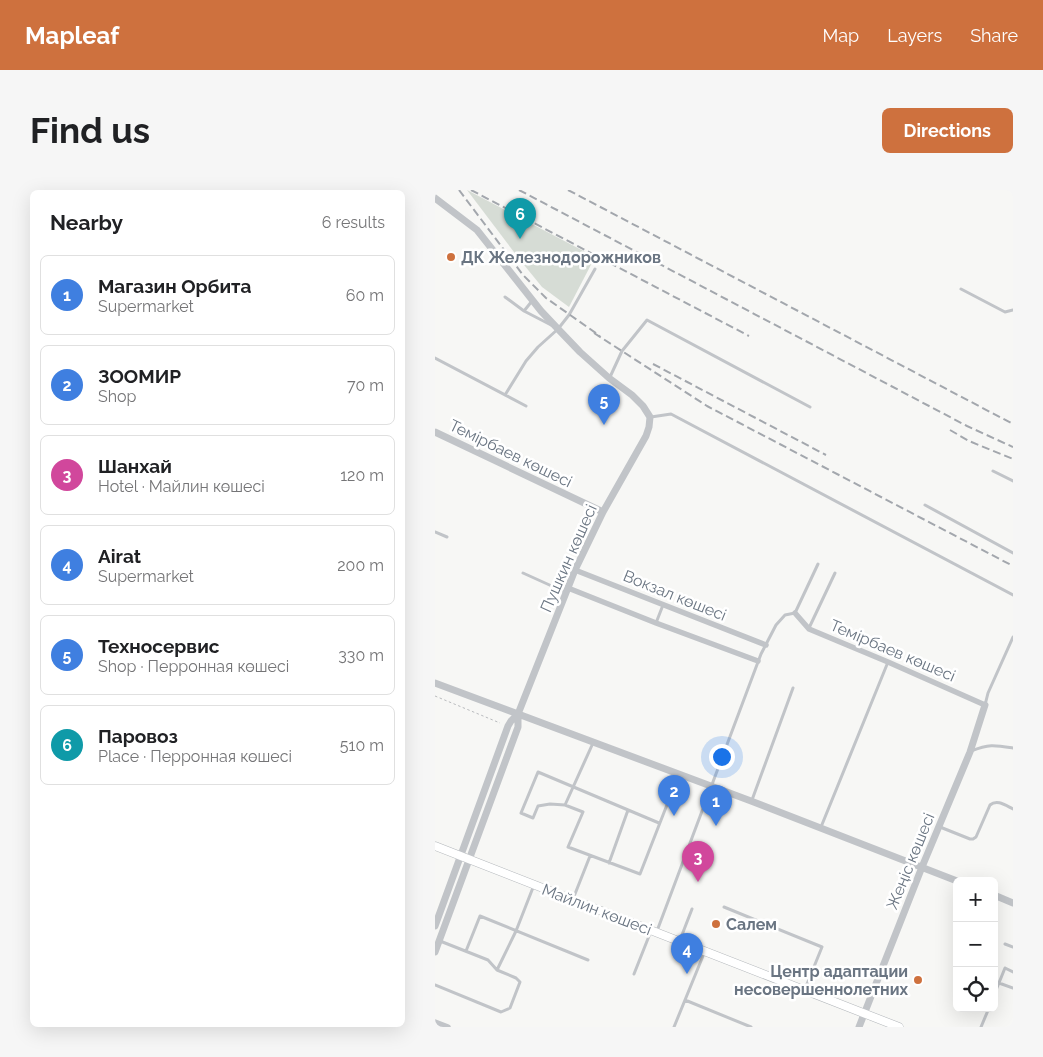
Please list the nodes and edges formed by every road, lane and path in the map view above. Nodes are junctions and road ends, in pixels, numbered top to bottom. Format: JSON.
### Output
{"nodes":[{"id":1,"x":435,"y":198,"type":"edge"},
{"id":2,"x":595,"y":269,"type":"dead end"},
{"id":3,"x":961,"y":289,"type":"dead end"},
{"id":4,"x":505,"y":297,"type":"dead end"},
{"id":5,"x":533,"y":300,"type":"junction"},
{"id":6,"x":1013,"y":310,"type":"edge"},
{"id":7,"x":524,"y":311,"type":"junction"},
{"id":8,"x":557,"y":329,"type":"junction"},
{"id":9,"x":435,"y":358,"type":"edge"},
{"id":10,"x":609,"y":378,"type":"junction"},
{"id":11,"x":505,"y":395,"type":"junction"},
{"id":12,"x":526,"y":406,"type":"dead end"},
{"id":13,"x":810,"y":407,"type":"dead end"},
{"id":14,"x":650,"y":417,"type":"junction"},
{"id":15,"x":435,"y":432,"type":"edge"},
{"id":16,"x":993,"y":471,"type":"dead end"},
{"id":17,"x":1013,"y":481,"type":"edge"},
{"id":18,"x":925,"y":505,"type":"dead end"},
{"id":19,"x":603,"y":512,"type":"junction"},
{"id":20,"x":435,"y":532,"type":"edge"},
{"id":21,"x":447,"y":537,"type":"dead end"},
{"id":22,"x":1013,"y":554,"type":"edge"},
{"id":23,"x":818,"y":564,"type":"dead end"},
{"id":24,"x":575,"y":570,"type":"junction"},
{"id":25,"x":523,"y":573,"type":"dead end"},
{"id":26,"x":835,"y":573,"type":"dead end"},
{"id":27,"x":567,"y":590,"type":"junction"},
{"id":28,"x":1013,"y":595,"type":"edge"},
{"id":29,"x":663,"y":605,"type":"junction"},
{"id":30,"x":795,"y":613,"type":"junction"},
{"id":31,"x":656,"y":623,"type":"junction"},
{"id":32,"x":809,"y":629,"type":"junction"},
{"id":33,"x":1013,"y":637,"type":"edge"},
{"id":34,"x":766,"y":645,"type":"junction"},
{"id":35,"x":758,"y":660,"type":"junction"},
{"id":36,"x":888,"y":662,"type":"junction"},
{"id":37,"x":435,"y":683,"type":"edge"},
{"id":38,"x":793,"y":688,"type":"dead end"},
{"id":39,"x":435,"y":696,"type":"edge"},
{"id":40,"x":985,"y":705,"type":"junction"},
{"id":41,"x":518,"y":714,"type":"junction"},
{"id":42,"x":509,"y":724,"type":"junction"},
{"id":43,"x":593,"y":742,"type":"junction"},
{"id":44,"x":1013,"y":748,"type":"edge"},
{"id":45,"x":970,"y":752,"type":"junction"},
{"id":46,"x":679,"y":774,"type":"junction"},
{"id":47,"x":710,"y":786,"type":"junction"},
{"id":48,"x":573,"y":787,"type":"junction"},
{"id":49,"x":751,"y":801,"type":"junction"},
{"id":50,"x":565,"y":805,"type":"junction"},
{"id":51,"x":479,"y":807,"type":"junction"},
{"id":52,"x":1013,"y":809,"type":"edge"},
{"id":53,"x":628,"y":810,"type":"junction"},
{"id":54,"x":486,"y":811,"type":"junction"},
{"id":55,"x":659,"y":823,"type":"junction"},
{"id":56,"x":939,"y":827,"type":"junction"},
{"id":57,"x":821,"y":828,"type":"junction"},
{"id":58,"x":435,"y":846,"type":"edge"},
{"id":59,"x":461,"y":856,"type":"junction"},
{"id":60,"x":590,"y":856,"type":"junction"},
{"id":61,"x":470,"y":859,"type":"junction"},
{"id":62,"x":609,"y":862,"type":"junction"},
{"id":63,"x":922,"y":867,"type":"junction"},
{"id":64,"x":953,"y":879,"type":"edge"},
{"id":65,"x":534,"y":884,"type":"junction"},
{"id":66,"x":998,"y":897,"type":"edge"},
{"id":67,"x":573,"y":899,"type":"junction"},
{"id":68,"x":1013,"y":903,"type":"edge"},
{"id":69,"x":724,"y":908,"type":"dead end"},
{"id":70,"x":692,"y":909,"type":"dead end"},
{"id":71,"x":435,"y":926,"type":"edge"},
{"id":72,"x":516,"y":931,"type":"junction"},
{"id":73,"x":654,"y":931,"type":"junction"},
{"id":74,"x":439,"y":941,"type":"junction"},
{"id":75,"x":680,"y":941,"type":"junction"},
{"id":76,"x":1005,"y":944,"type":"dead end"},
{"id":77,"x":1013,"y":947,"type":"edge"},
{"id":78,"x":466,"y":951,"type":"junction"},
{"id":79,"x":705,"y":951,"type":"junction"},
{"id":80,"x":435,"y":952,"type":"edge"},
{"id":81,"x":588,"y":960,"type":"dead end"},
{"id":82,"x":497,"y":970,"type":"junction"},
{"id":83,"x":1013,"y":972,"type":"edge"},
{"id":84,"x":635,"y":974,"type":"dead end"},
{"id":85,"x":999,"y":983,"type":"joint"},
{"id":86,"x":435,"y":985,"type":"edge"},
{"id":87,"x":1013,"y":988,"type":"edge"},
{"id":88,"x":805,"y":990,"type":"junction"},
{"id":89,"x":685,"y":1000,"type":"junction"},
{"id":90,"x":987,"y":1012,"type":"edge"},
{"id":91,"x":864,"y":1013,"type":"junction"},
{"id":92,"x":435,"y":1022,"type":"edge"},
{"id":93,"x":448,"y":1027,"type":"edge"},
{"id":94,"x":675,"y":1027,"type":"edge"},
{"id":95,"x":751,"y":1027,"type":"edge"},
{"id":96,"x":859,"y":1027,"type":"edge"},
{"id":97,"x":899,"y":1027,"type":"edge"},
{"id":98,"x":981,"y":1027,"type":"edge"}],
"edges":[{"from":1,"to":5,"type":"street"},
{"from":2,"to":8,"type":"lane"},
{"from":3,"to":6,"type":"lane"},
{"from":4,"to":7,"type":"lane"},
{"from":5,"to":7,"type":"lane"},
{"from":5,"to":8,"type":"street"},
{"from":7,"to":8,"type":"lane"},
{"from":8,"to":10,"type":"street"},
{"from":8,"to":11,"type":"lane"},
{"from":9,"to":11,"type":"lane"},
{"from":10,"to":13,"type":"lane"},
{"from":10,"to":14,"type":"street"},
{"from":11,"to":12,"type":"lane"},
{"from":14,"to":19,"type":"street","name":"Пушкин көшесі"},
{"from":14,"to":28,"type":"lane"},
{"from":15,"to":19,"type":"street","name":"Темірбаев көшесі"},
{"from":16,"to":17,"type":"lane"},
{"from":18,"to":22,"type":"lane"},
{"from":19,"to":24,"type":"street","name":"Пушкин көшесі"},
{"from":20,"to":21,"type":"lane"},
{"from":23,"to":30,"type":"lane"},
{"from":24,"to":27,"type":"street","name":"Пушкин көшесі"},
{"from":24,"to":29,"type":"street","name":"Вокзал көшесі"},
{"from":25,"to":27,"type":"lane"},
{"from":26,"to":32,"type":"lane"},
{"from":27,"to":31,"type":"street","name":"Вокзал көшесі"},
{"from":27,"to":41,"type":"street","name":"Пушкин көшесі"},
{"from":29,"to":31,"type":"lane"},
{"from":29,"to":34,"type":"street","name":"Вокзал көшесі"},
{"from":30,"to":32,"type":"street","name":"Темірбаев көшесі"},
{"from":30,"to":34,"type":"lane"},
{"from":31,"to":35,"type":"street","name":"Вокзал көшесі"},
{"from":32,"to":36,"type":"street","name":"Темірбаев көшесі"},
{"from":33,"to":40,"type":"lane"},
{"from":34,"to":35,"type":"lane"},
{"from":35,"to":47,"type":"lane"},
{"from":36,"to":40,"type":"street","name":"Темірбаев көшесі"},
{"from":36,"to":57,"type":"lane"},
{"from":37,"to":41,"type":"street"},
{"from":38,"to":49,"type":"lane"},
{"from":39,"to":42,"type":"path"},
{"from":40,"to":45,"type":"street","name":"Жеңіс көшесі"},
{"from":41,"to":42,"type":"street"},
{"from":41,"to":43,"type":"street"},
{"from":41,"to":54,"type":"street"},
{"from":42,"to":51,"type":"street"},
{"from":43,"to":46,"type":"street"},
{"from":43,"to":48,"type":"lane"},
{"from":44,"to":45,"type":"lane"},
{"from":45,"to":56,"type":"street","name":"Жеңіс көшесі"},
{"from":46,"to":47,"type":"street"},
{"from":46,"to":55,"type":"lane"},
{"from":47,"to":49,"type":"street"},
{"from":47,"to":73,"type":"lane"},
{"from":48,"to":50,"type":"lane"},
{"from":48,"to":50,"type":"lane"},
{"from":48,"to":53,"type":"lane"},
{"from":49,"to":57,"type":"street"},
{"from":50,"to":60,"type":"lane"},
{"from":51,"to":54,"type":"street"},
{"from":51,"to":59,"type":"street"},
{"from":52,"to":56,"type":"lane"},
{"from":53,"to":55,"type":"lane"},
{"from":53,"to":62,"type":"lane"},
{"from":54,"to":61,"type":"street"},
{"from":55,"to":62,"type":"lane"},
{"from":56,"to":63,"type":"street","name":"Жеңіс көшесі"},
{"from":57,"to":63,"type":"street"},
{"from":58,"to":59,"type":"main road","name":"Майлин көшесі"},
{"from":59,"to":61,"type":"main road","name":"Майлин көшесі"},
{"from":59,"to":71,"type":"street"},
{"from":60,"to":62,"type":"lane"},
{"from":60,"to":67,"type":"lane"},
{"from":61,"to":65,"type":"main road","name":"Майлин көшесі"},
{"from":61,"to":74,"type":"street"},
{"from":63,"to":64,"type":"street"},
{"from":63,"to":91,"type":"street","name":"Жеңіс көшесі"},
{"from":65,"to":67,"type":"main road","name":"Майлин көшесі"},
{"from":65,"to":72,"type":"lane"},
{"from":66,"to":68,"type":"street"},
{"from":67,"to":73,"type":"main road","name":"Майлин көшесі"},
{"from":69,"to":88,"type":"lane"},
{"from":70,"to":75,"type":"lane"},
{"from":72,"to":78,"type":"lane"},
{"from":72,"to":81,"type":"lane"},
{"from":72,"to":82,"type":"lane"},
{"from":73,"to":75,"type":"main road","name":"Майлин көшесі"},
{"from":73,"to":84,"type":"lane"},
{"from":74,"to":78,"type":"lane"},
{"from":74,"to":80,"type":"street"},
{"from":75,"to":79,"type":"main road","name":"Майлин көшесі"},
{"from":76,"to":77,"type":"lane"},
{"from":78,"to":82,"type":"lane"},
{"from":79,"to":88,"type":"main road","name":"Майлин көшесі"},
{"from":79,"to":89,"type":"lane"},
{"from":82,"to":86,"type":"lane"},
{"from":83,"to":85,"type":"lane"},
{"from":85,"to":87,"type":"lane"},
{"from":88,"to":91,"type":"main road","name":"Майлин көшесі"},
{"from":89,"to":94,"type":"lane"},
{"from":89,"to":95,"type":"lane"},
{"from":90,"to":98,"type":"lane"},
{"from":91,"to":96,"type":"street","name":"Жеңіс көшесі"},
{"from":91,"to":97,"type":"main road","name":"Майлин көшесі"},
{"from":92,"to":93,"type":"street"}]}
